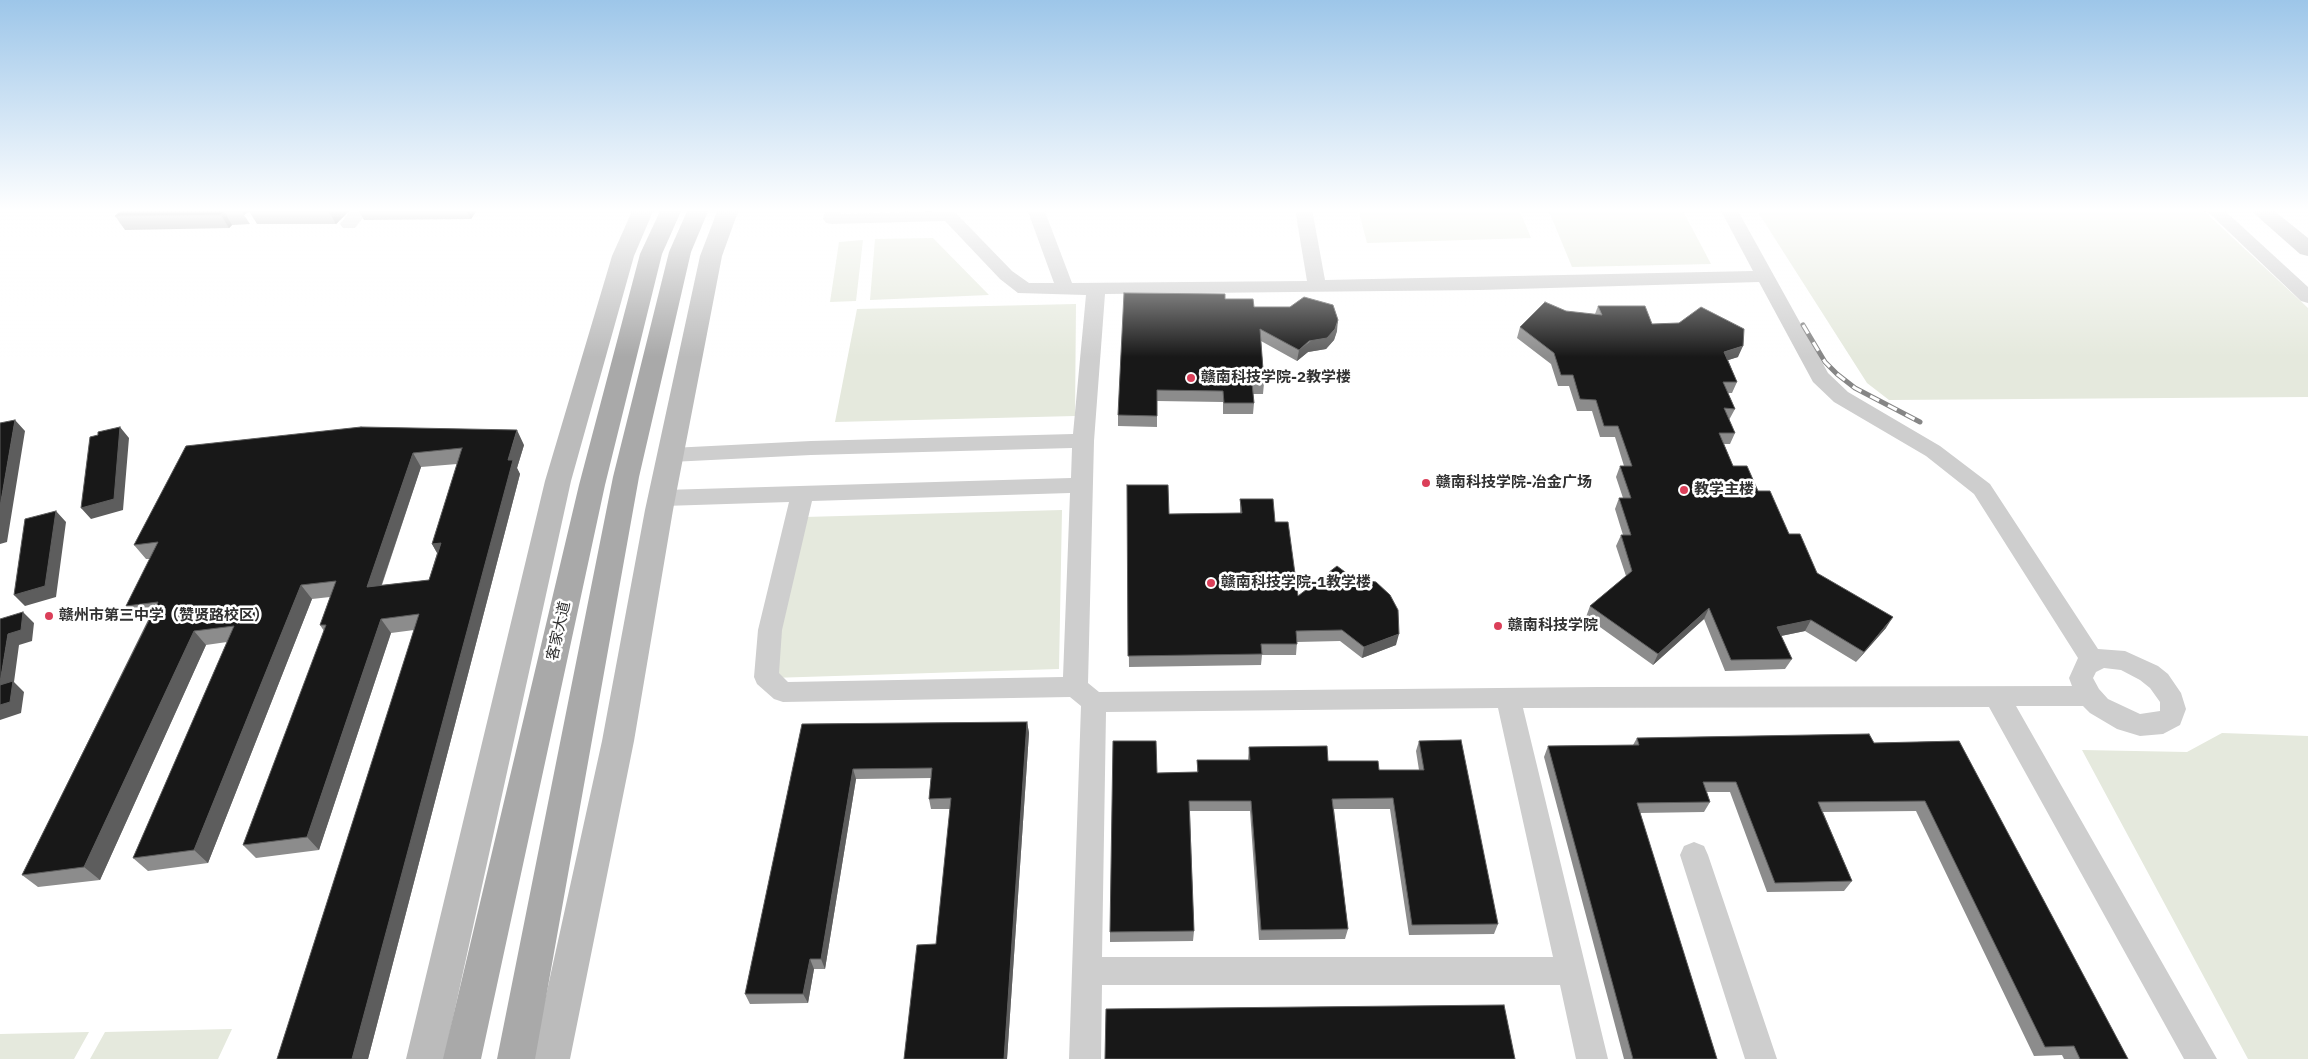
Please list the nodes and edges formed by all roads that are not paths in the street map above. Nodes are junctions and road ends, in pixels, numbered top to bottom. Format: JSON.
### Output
{"nodes":[{"id":1,"x":622,"y":258,"type":"edge"},
{"id":2,"x":650,"y":258,"type":"edge"},
{"id":3,"x":678,"y":258,"type":"edge"},
{"id":4,"x":711,"y":258,"type":"edge"},
{"id":5,"x":990,"y":258,"type":"edge"},
{"id":6,"x":1054,"y":258,"type":"edge"},
{"id":7,"x":1312,"y":258,"type":"edge"},
{"id":8,"x":1756,"y":258,"type":"edge"},
{"id":9,"x":2266,"y":258,"type":"edge"},
{"id":10,"x":1765,"y":276,"type":"junction"},
{"id":11,"x":1317,"y":287,"type":"junction"},
{"id":12,"x":1065,"y":288,"type":"junction"},
{"id":13,"x":1096,"y":289,"type":"junction"},
{"id":14,"x":2308,"y":297,"type":"edge"},
{"id":15,"x":1083,"y":441,"type":"junction"},
{"id":16,"x":670,"y":455,"type":"junction"},
{"id":17,"x":1081,"y":485,"type":"junction"},
{"id":18,"x":802,"y":495,"type":"junction"},
{"id":19,"x":664,"y":498,"type":"junction"},
{"id":20,"x":2092,"y":660,"type":"junction"},
{"id":21,"x":1085,"y":694,"type":"junction"},
{"id":22,"x":2089,"y":696,"type":"junction"},
{"id":23,"x":1996,"y":697,"type":"junction"},
{"id":24,"x":1508,"y":698,"type":"junction"},
{"id":25,"x":1694,"y":855,"type":"dead end"},
{"id":26,"x":1087,"y":971,"type":"junction"},
{"id":27,"x":1572,"y":971,"type":"junction"},
{"id":28,"x":519,"y":1052,"type":"edge"},
{"id":29,"x":463,"y":1055,"type":"edge"},
{"id":30,"x":425,"y":1059,"type":"edge"},
{"id":31,"x":551,"y":1059,"type":"edge"},
{"id":32,"x":1085,"y":1059,"type":"edge"},
{"id":33,"x":1592,"y":1059,"type":"edge"},
{"id":34,"x":1761,"y":1059,"type":"edge"},
{"id":35,"x":2201,"y":1059,"type":"edge"}],
"edges":[{"from":1,"to":30,"type":"street"},
{"from":2,"to":29,"type":"main road","name":"客家大道"},
{"from":3,"to":28,"type":"main road"},
{"from":4,"to":16,"type":"street"},
{"from":5,"to":12,"type":"street"},
{"from":6,"to":12,"type":"street"},
{"from":7,"to":11,"type":"street"},
{"from":8,"to":10,"type":"street"},
{"from":9,"to":14,"type":"street"},
{"from":10,"to":11,"type":"street"},
{"from":10,"to":20,"type":"street"},
{"from":11,"to":13,"type":"street"},
{"from":12,"to":13,"type":"street"},
{"from":13,"to":15,"type":"street"},
{"from":15,"to":16,"type":"street"},
{"from":15,"to":17,"type":"street"},
{"from":16,"to":19,"type":"street"},
{"from":17,"to":18,"type":"street"},
{"from":17,"to":21,"type":"street"},
{"from":18,"to":19,"type":"street"},
{"from":18,"to":21,"type":"street"},
{"from":19,"to":31,"type":"street"},
{"from":20,"to":22,"type":"street"},
{"from":20,"to":22,"type":"street"},
{"from":21,"to":24,"type":"street"},
{"from":21,"to":26,"type":"street"},
{"from":22,"to":23,"type":"street"},
{"from":23,"to":24,"type":"street"},
{"from":23,"to":35,"type":"street"},
{"from":24,"to":27,"type":"street"},
{"from":25,"to":34,"type":"street"},
{"from":26,"to":27,"type":"street"},
{"from":26,"to":32,"type":"street"},
{"from":27,"to":33,"type":"street"}]}
